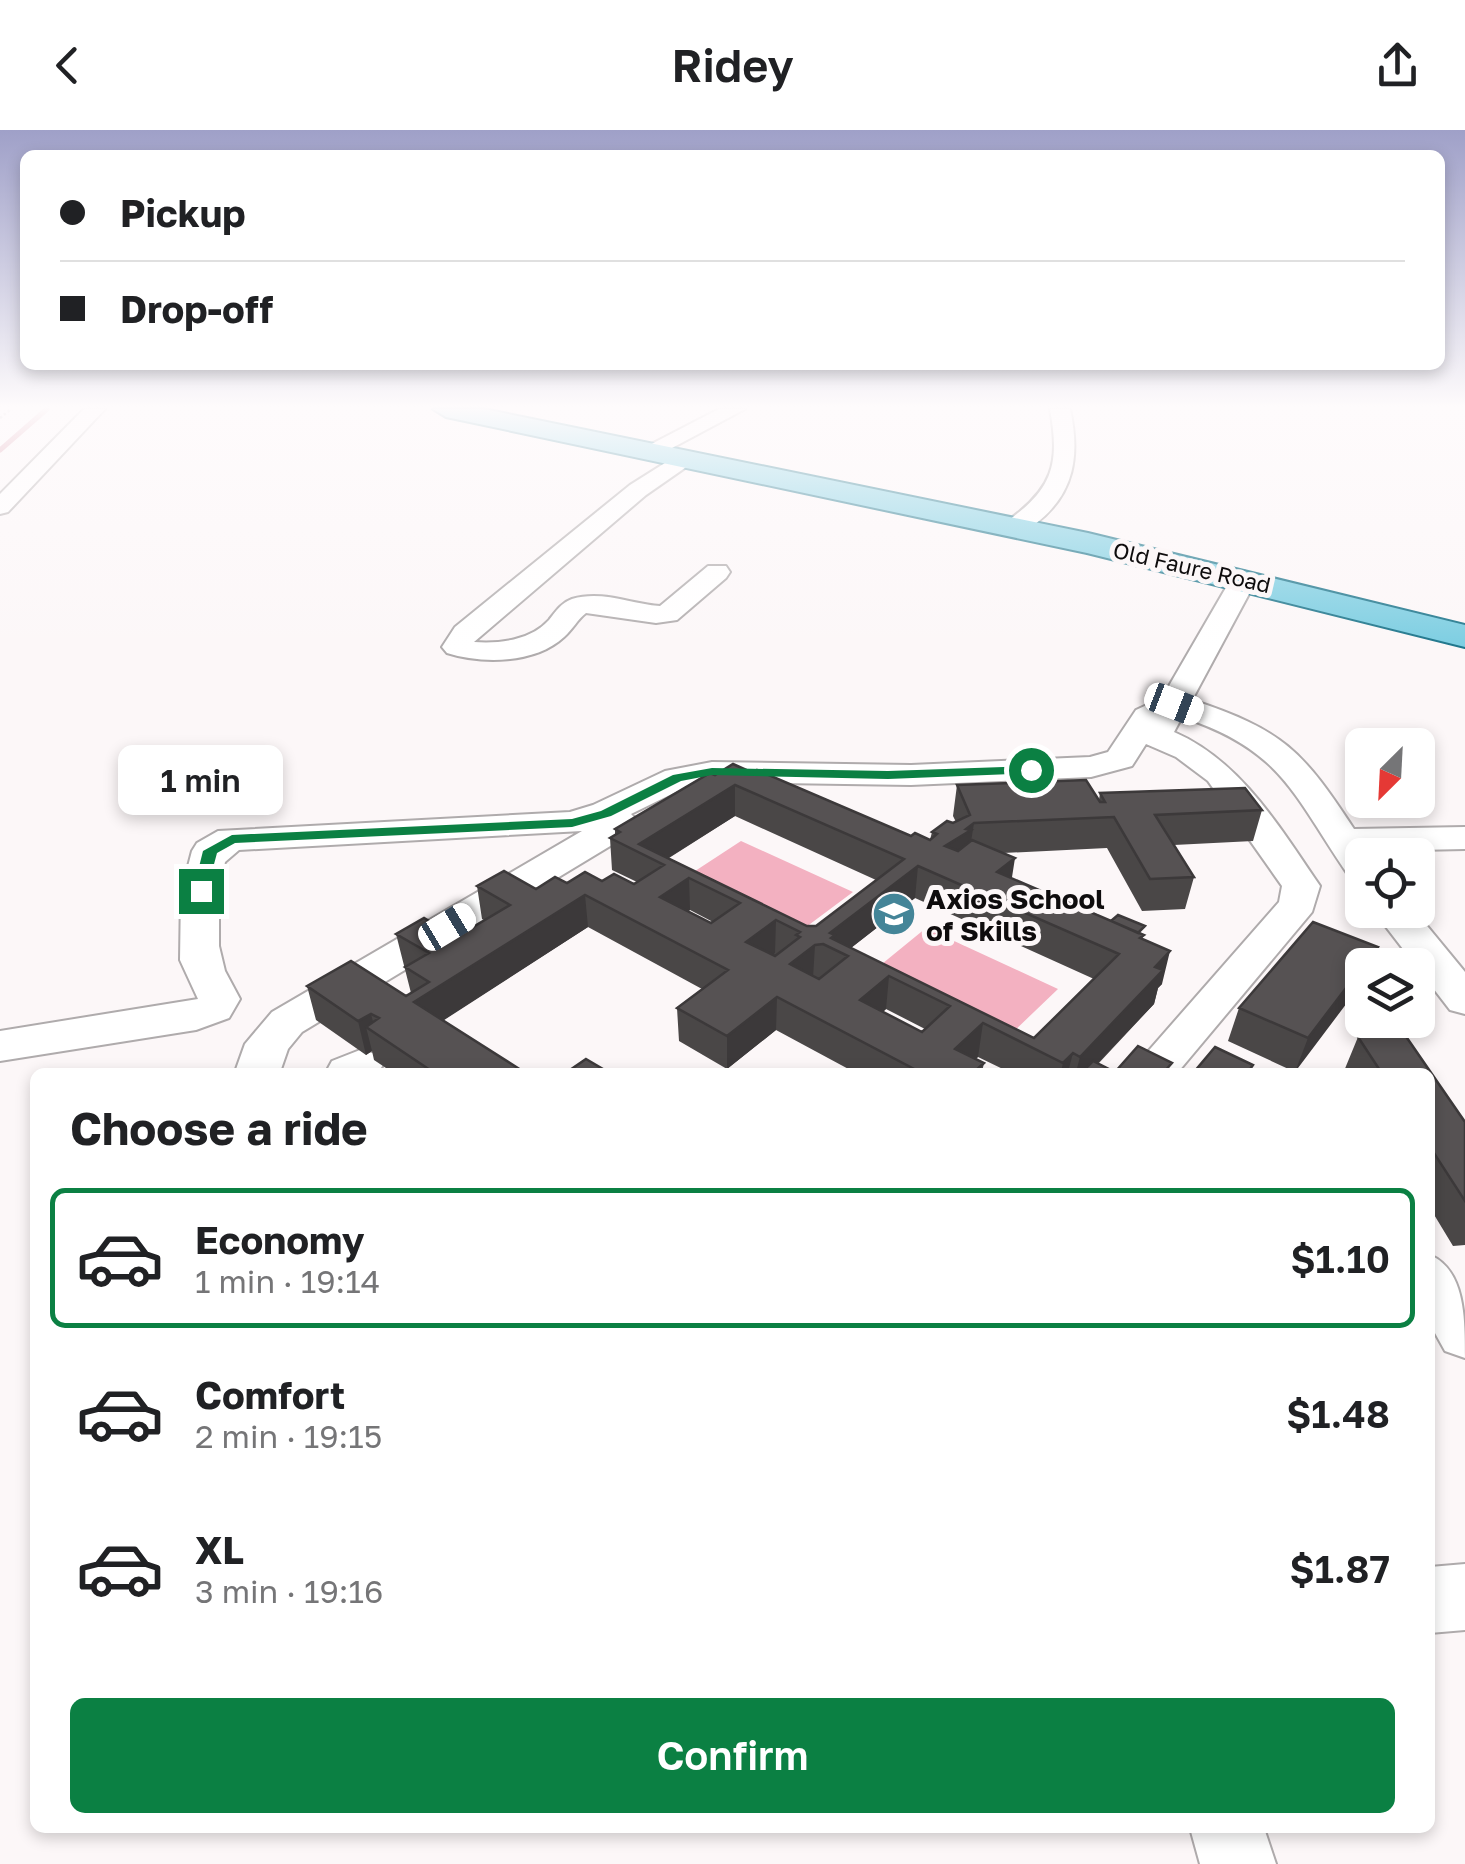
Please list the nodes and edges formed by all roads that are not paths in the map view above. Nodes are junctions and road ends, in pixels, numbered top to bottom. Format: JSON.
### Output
{"nodes":[{"id":1,"x":638,"y":490,"type":"edge"},
{"id":2,"x":837,"y":490,"type":"edge"},
{"id":3,"x":1054,"y":490,"type":"edge"},
{"id":4,"x":1015,"y":527,"type":"junction"},
{"id":5,"x":717,"y":572,"type":"dead end"},
{"id":6,"x":1244,"y":579,"type":"junction"},
{"id":7,"x":1465,"y":636,"type":"edge"},
{"id":8,"x":1165,"y":720,"type":"junction"},
{"id":9,"x":1465,"y":838,"type":"edge"},
{"id":10,"x":1345,"y":842,"type":"edge"},
{"id":11,"x":1435,"y":842,"type":"edge"},
{"id":12,"x":1407,"y":928,"type":"edge"},
{"id":13,"x":1465,"y":1000,"type":"edge"},
{"id":14,"x":0,"y":1046,"type":"edge"},
{"id":15,"x":259,"y":1068,"type":"edge"},
{"id":16,"x":1156,"y":1068,"type":"edge"},
{"id":17,"x":1435,"y":1284,"type":"edge"},
{"id":18,"x":1465,"y":1335,"type":"edge"},
{"id":19,"x":1465,"y":1596,"type":"edge"},
{"id":20,"x":1435,"y":1599,"type":"edge"},
{"id":21,"x":1229,"y":1833,"type":"edge"},
{"id":22,"x":1238,"y":1864,"type":"edge"}],
"edges":[{"from":1,"to":5,"type":"street"},
{"from":2,"to":4,"type":"main road","name":"Old Faure Road"},
{"from":3,"to":4,"type":"street"},
{"from":4,"to":6,"type":"main road","name":"Old Faure Road"},
{"from":6,"to":7,"type":"main road","name":"Old Faure Road"},
{"from":6,"to":8,"type":"street"},
{"from":8,"to":10,"type":"street"},
{"from":8,"to":14,"type":"street"},
{"from":8,"to":15,"type":"street"},
{"from":8,"to":16,"type":"street"},
{"from":9,"to":11,"type":"street"},
{"from":12,"to":13,"type":"street"},
{"from":17,"to":18,"type":"street"},
{"from":19,"to":20,"type":"street"},
{"from":21,"to":22,"type":"street"}]}
